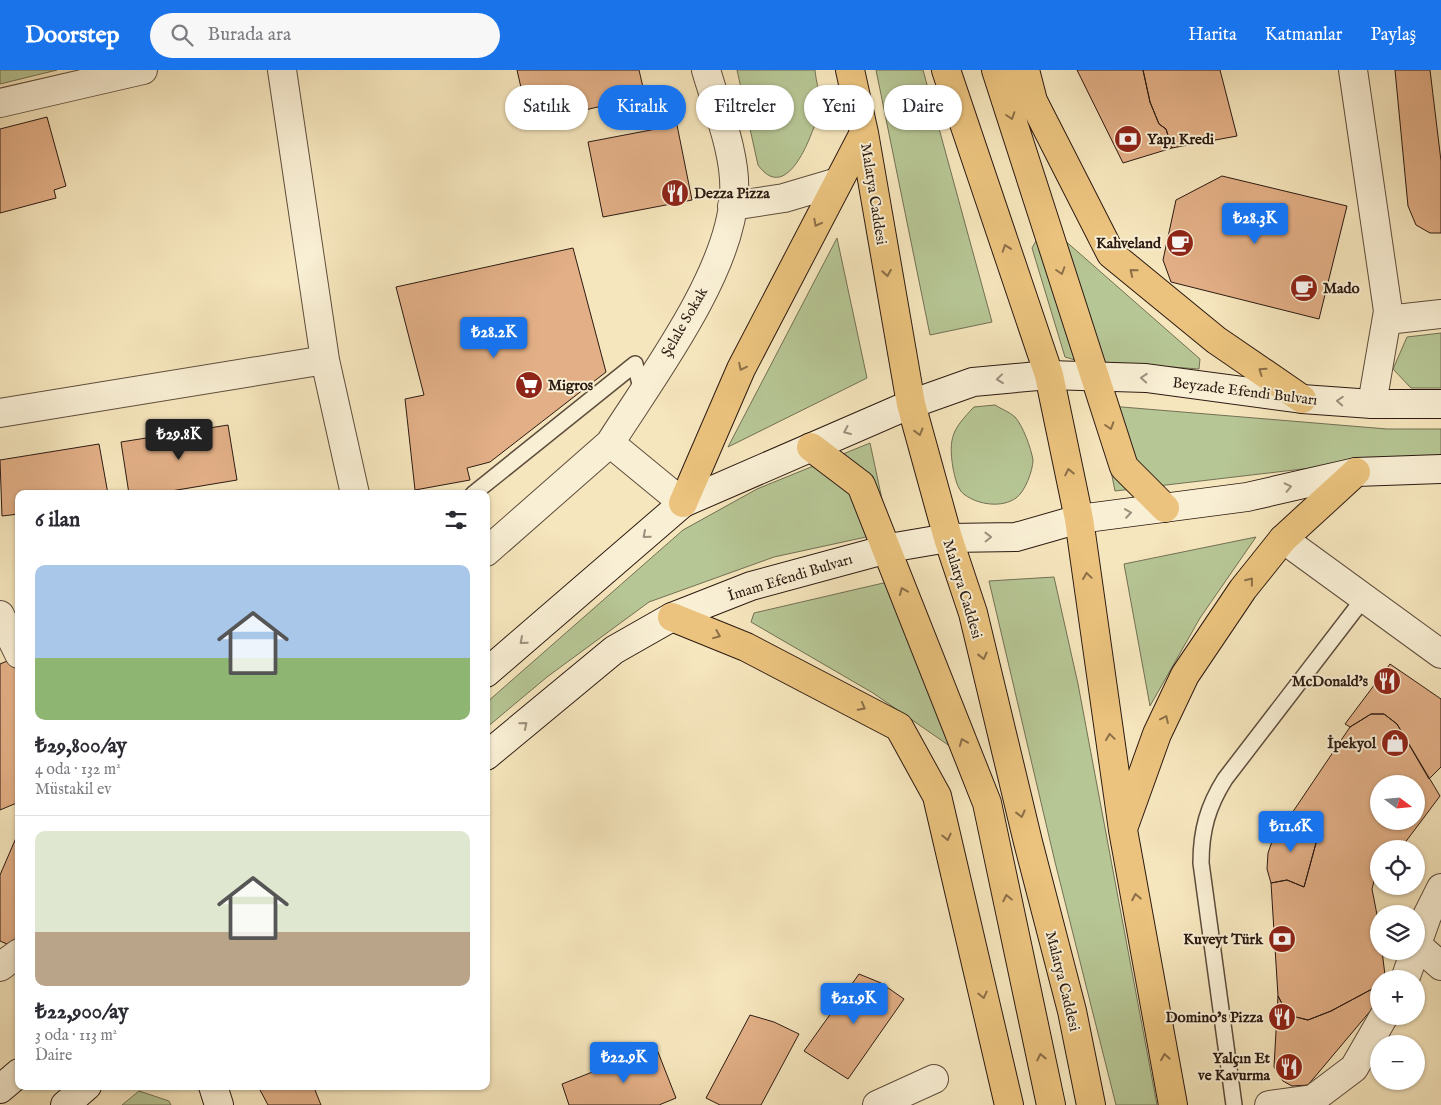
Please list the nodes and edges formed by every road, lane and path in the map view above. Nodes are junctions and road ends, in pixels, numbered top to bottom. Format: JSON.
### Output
{"nodes":[{"id":1,"x":144,"y":70,"type":"edge"},
{"id":2,"x":282,"y":70,"type":"edge"},
{"id":3,"x":706,"y":70,"type":"edge"},
{"id":4,"x":850,"y":70,"type":"edge"},
{"id":5,"x":946,"y":70,"type":"edge"},
{"id":6,"x":996,"y":70,"type":"edge"},
{"id":7,"x":1025,"y":70,"type":"edge"},
{"id":8,"x":1353,"y":70,"type":"edge"},
{"id":9,"x":0,"y":103,"type":"edge"},
{"id":10,"x":864,"y":133,"type":"junction"},
{"id":11,"x":838,"y":182,"type":"junction"},
{"id":12,"x":732,"y":206,"type":"junction"},
{"id":13,"x":1441,"y":314,"type":"edge"},
{"id":14,"x":1386,"y":320,"type":"junction"},
{"id":15,"x":324,"y":360,"type":"junction"},
{"id":16,"x":1049,"y":375,"type":"junction"},
{"id":17,"x":1094,"y":376,"type":"junction"},
{"id":18,"x":642,"y":392,"type":"junction"},
{"id":19,"x":1302,"y":399,"type":"junction"},
{"id":20,"x":911,"y":404,"type":"junction"},
{"id":21,"x":1372,"y":404,"type":"junction"},
{"id":22,"x":1441,"y":404,"type":"edge"},
{"id":23,"x":0,"y":413,"type":"edge"},
{"id":24,"x":610,"y":443,"type":"junction"},
{"id":25,"x":811,"y":447,"type":"junction"},
{"id":26,"x":1441,"y":469,"type":"edge"},
{"id":27,"x":1356,"y":472,"type":"junction"},
{"id":28,"x":354,"y":490,"type":"edge"},
{"id":29,"x":478,"y":490,"type":"edge"},
{"id":30,"x":683,"y":503,"type":"junction"},
{"id":31,"x":1166,"y":508,"type":"junction"},
{"id":32,"x":1079,"y":520,"type":"junction"},
{"id":33,"x":948,"y":538,"type":"junction"},
{"id":34,"x":1283,"y":539,"type":"junction"},
{"id":35,"x":490,"y":548,"type":"edge"},
{"id":36,"x":887,"y":549,"type":"junction"},
{"id":37,"x":1364,"y":598,"type":"junction"},
{"id":38,"x":0,"y":615,"type":"edge"},
{"id":39,"x":672,"y":617,"type":"junction"},
{"id":40,"x":15,"y":646,"type":"edge"},
{"id":41,"x":1441,"y":654,"type":"edge"},
{"id":42,"x":490,"y":670,"type":"edge"},
{"id":43,"x":490,"y":753,"type":"edge"},
{"id":44,"x":1123,"y":830,"type":"junction"},
{"id":45,"x":1441,"y":888,"type":"edge"},
{"id":46,"x":1425,"y":922,"type":"edge"},
{"id":47,"x":1425,"y":954,"type":"edge"},
{"id":48,"x":15,"y":956,"type":"edge"},
{"id":49,"x":1441,"y":966,"type":"edge"},
{"id":50,"x":0,"y":967,"type":"edge"},
{"id":51,"x":1379,"y":1025,"type":"edge"},
{"id":52,"x":15,"y":1076,"type":"edge"},
{"id":53,"x":934,"y":1079,"type":"dead end"},
{"id":54,"x":0,"y":1089,"type":"edge"},
{"id":55,"x":82,"y":1090,"type":"edge"},
{"id":56,"x":214,"y":1090,"type":"edge"},
{"id":57,"x":65,"y":1105,"type":"edge"},
{"id":58,"x":219,"y":1105,"type":"edge"},
{"id":59,"x":877,"y":1105,"type":"edge"},
{"id":60,"x":1009,"y":1105,"type":"edge"},
{"id":61,"x":1050,"y":1105,"type":"edge"},
{"id":62,"x":1091,"y":1105,"type":"edge"},
{"id":63,"x":1173,"y":1105,"type":"edge"},
{"id":64,"x":1234,"y":1105,"type":"edge"},
{"id":65,"x":1269,"y":1105,"type":"edge"}],
"edges":[{"from":1,"to":9,"type":"street"},
{"from":2,"to":15,"type":"street"},
{"from":3,"to":12,"type":"street","name":"Şelale Sokak"},
{"from":4,"to":10,"type":"highway","name":"Malatya Caddesi"},
{"from":16,"to":5,"type":"highway","one_way":true},
{"from":6,"to":17,"type":"highway","one_way":true},
{"from":19,"to":7,"type":"highway","one_way":true},
{"from":8,"to":14,"type":"street"},
{"from":10,"to":11,"type":"highway"},
{"from":10,"to":20,"type":"highway","name":"Malatya Caddesi","one_way":true},
{"from":11,"to":12,"type":"street"},
{"from":11,"to":30,"type":"highway","one_way":true},
{"from":12,"to":18,"type":"street","name":"Şelale Sokak"},
{"from":13,"to":14,"type":"street"},
{"from":14,"to":21,"type":"street"},
{"from":15,"to":23,"type":"street"},
{"from":15,"to":28,"type":"street"},
{"from":16,"to":17,"type":"street","name":"Beyzade Efendi Bulvarı"},
{"from":16,"to":20,"type":"street","one_way":true},
{"from":32,"to":16,"type":"highway","one_way":true},
{"from":19,"to":17,"type":"street","name":"Beyzade Efendi Bulvarı","one_way":true},
{"from":17,"to":31,"type":"highway","one_way":true},
{"from":18,"to":24,"type":"street","name":"Şelale Sokak"},
{"from":18,"to":29,"type":"lane"},
{"from":21,"to":19,"type":"street","name":"Beyzade Efendi Bulvarı","one_way":true},
{"from":20,"to":25,"type":"street","one_way":true},
{"from":20,"to":33,"type":"highway","name":"Malatya Caddesi","one_way":true},
{"from":21,"to":22,"type":"street","name":"Beyzade Efendi Bulvarı"},
{"from":24,"to":30,"type":"street"},
{"from":24,"to":35,"type":"street","name":"Şelale Sokak"},
{"from":25,"to":30,"type":"street"},
{"from":25,"to":36,"type":"highway"},
{"from":26,"to":27,"type":"street"},
{"from":31,"to":27,"type":"street","one_way":true},
{"from":27,"to":34,"type":"highway"},
{"from":30,"to":42,"type":"street","one_way":true},
{"from":32,"to":31,"type":"street","one_way":true},
{"from":33,"to":32,"type":"street","name":"İmam Efendi Bulvarı","one_way":true},
{"from":44,"to":32,"type":"highway","one_way":true},
{"from":33,"to":36,"type":"street","name":"İmam Efendi Bulvarı"},
{"from":33,"to":62,"type":"highway","name":"Malatya Caddesi","one_way":true},
{"from":34,"to":37,"type":"street"},
{"from":44,"to":34,"type":"highway","one_way":true},
{"from":36,"to":39,"type":"street","name":"İmam Efendi Bulvarı"},
{"from":61,"to":36,"type":"highway","one_way":true},
{"from":37,"to":41,"type":"street"},
{"from":37,"to":64,"type":"lane"},
{"from":38,"to":40,"type":"street"},
{"from":43,"to":39,"type":"street","name":"İmam Efendi Bulvarı","one_way":true},
{"from":39,"to":60,"type":"highway","one_way":true},
{"from":63,"to":44,"type":"highway","one_way":true},
{"from":45,"to":46,"type":"street"},
{"from":47,"to":49,"type":"street"},
{"from":48,"to":50,"type":"street"},
{"from":51,"to":65,"type":"street"},
{"from":52,"to":54,"type":"street"},
{"from":53,"to":59,"type":"street"},
{"from":55,"to":57,"type":"street"},
{"from":56,"to":58,"type":"street"}]}
